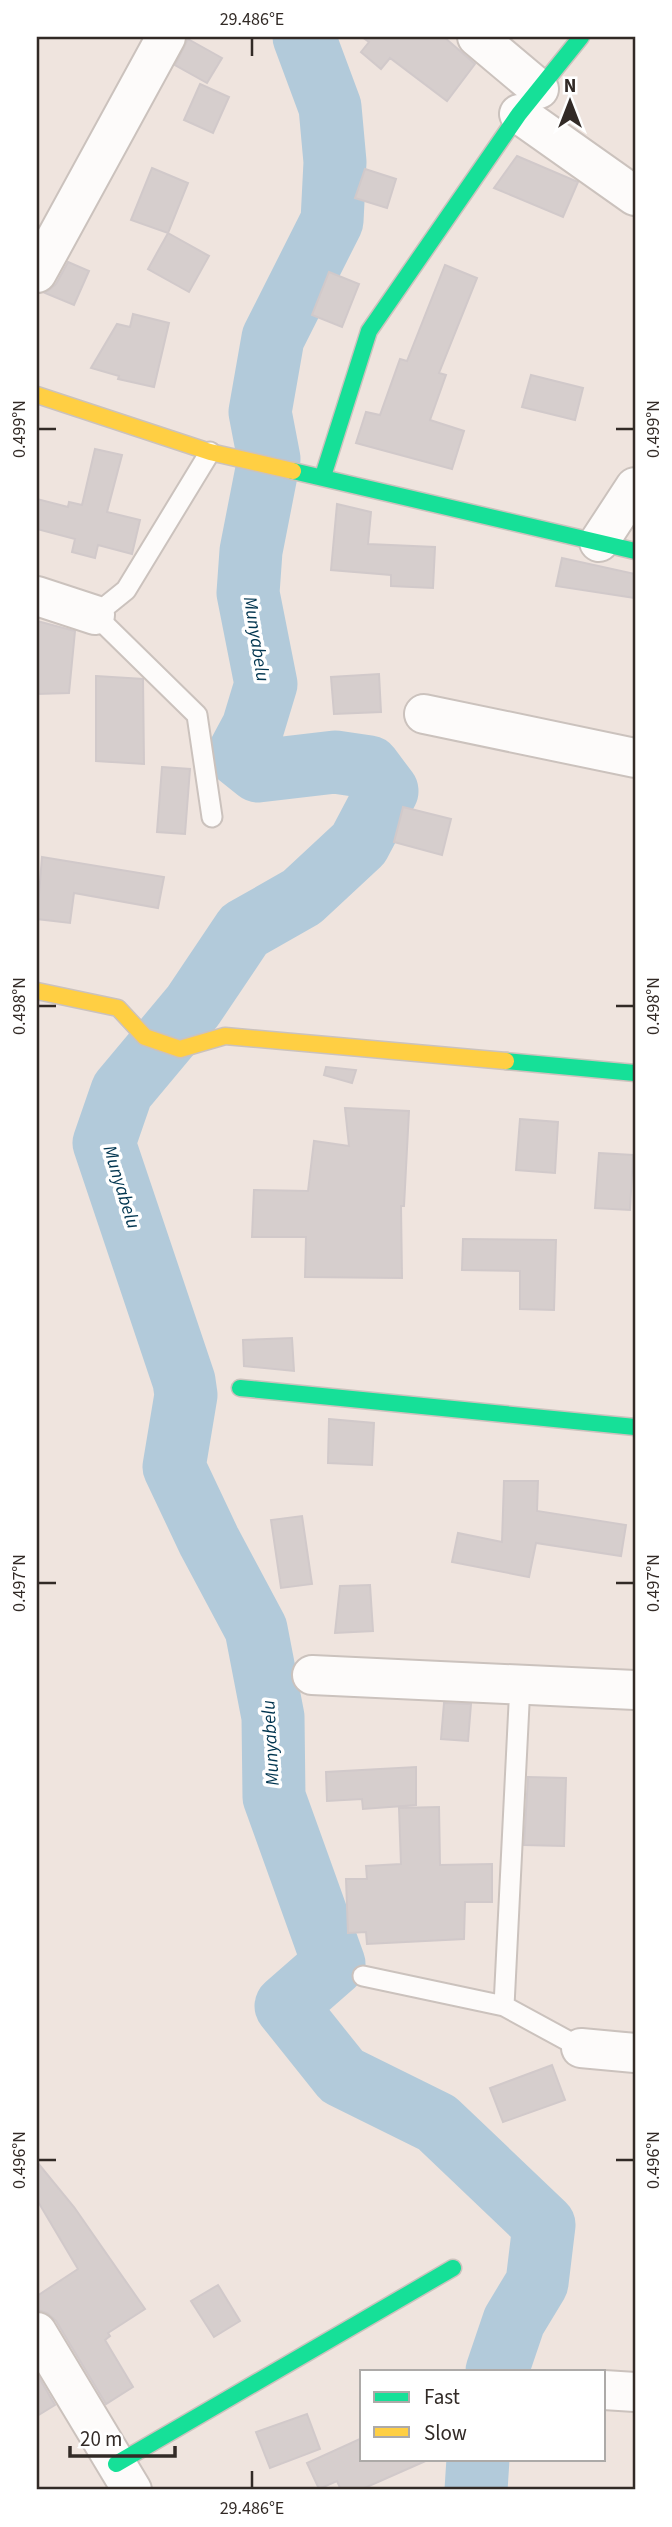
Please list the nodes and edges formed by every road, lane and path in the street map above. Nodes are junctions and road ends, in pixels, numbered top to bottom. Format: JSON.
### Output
{"nodes":[{"id":1,"x":166,"y":37,"type":"edge"},
{"id":2,"x":477,"y":37,"type":"edge"},
{"id":3,"x":581,"y":37,"type":"edge"},
{"id":4,"x":529,"y":102,"type":"junction"},
{"id":5,"x":635,"y":196,"type":"edge"},
{"id":6,"x":37,"y":272,"type":"edge"},
{"id":7,"x":37,"y":395,"type":"edge"},
{"id":8,"x":210,"y":452,"type":"junction"},
{"id":9,"x":323,"y":476,"type":"junction"},
{"id":10,"x":635,"y":487,"type":"edge"},
{"id":11,"x":617,"y":547,"type":"edge"},
{"id":12,"x":37,"y":596,"type":"edge"},
{"id":13,"x":95,"y":615,"type":"junction"},
{"id":14,"x":424,"y":714,"type":"dead end"},
{"id":15,"x":635,"y":758,"type":"edge"},
{"id":16,"x":212,"y":817,"type":"dead end"},
{"id":17,"x":37,"y":991,"type":"edge"},
{"id":18,"x":635,"y":1073,"type":"edge"},
{"id":19,"x":240,"y":1388,"type":"dead end"},
{"id":20,"x":635,"y":1427,"type":"edge"},
{"id":21,"x":312,"y":1675,"type":"dead end"},
{"id":22,"x":520,"y":1684,"type":"junction"},
{"id":23,"x":635,"y":1690,"type":"edge"},
{"id":24,"x":363,"y":1976,"type":"dead end"},
{"id":25,"x":504,"y":2006,"type":"junction"},
{"id":26,"x":580,"y":2048,"type":"joint"},
{"id":27,"x":635,"y":2053,"type":"edge"},
{"id":28,"x":453,"y":2268,"type":"dead end"},
{"id":29,"x":37,"y":2332,"type":"edge"},
{"id":30,"x":606,"y":2390,"type":"edge"},
{"id":31,"x":635,"y":2392,"type":"edge"},
{"id":32,"x":124,"y":2477,"type":"edge"}],
"edges":[{"from":1,"to":6,"type":"street"},
{"from":2,"to":4,"type":"street"},
{"from":3,"to":4,"type":"street"},
{"from":4,"to":5,"type":"street"},
{"from":4,"to":9,"type":"street"},
{"from":7,"to":8,"type":"street"},
{"from":8,"to":9,"type":"street"},
{"from":8,"to":13,"type":"lane"},
{"from":9,"to":11,"type":"street"},
{"from":10,"to":11,"type":"street"},
{"from":12,"to":13,"type":"street"},
{"from":13,"to":16,"type":"lane"},
{"from":14,"to":15,"type":"street"},
{"from":17,"to":18,"type":"street"},
{"from":19,"to":20,"type":"street"},
{"from":21,"to":22,"type":"street"},
{"from":22,"to":23,"type":"street"},
{"from":22,"to":25,"type":"lane"},
{"from":24,"to":25,"type":"lane"},
{"from":25,"to":26,"type":"lane"},
{"from":26,"to":27,"type":"street"},
{"from":28,"to":32,"type":"street"},
{"from":29,"to":32,"type":"street"},
{"from":30,"to":31,"type":"street"}]}
